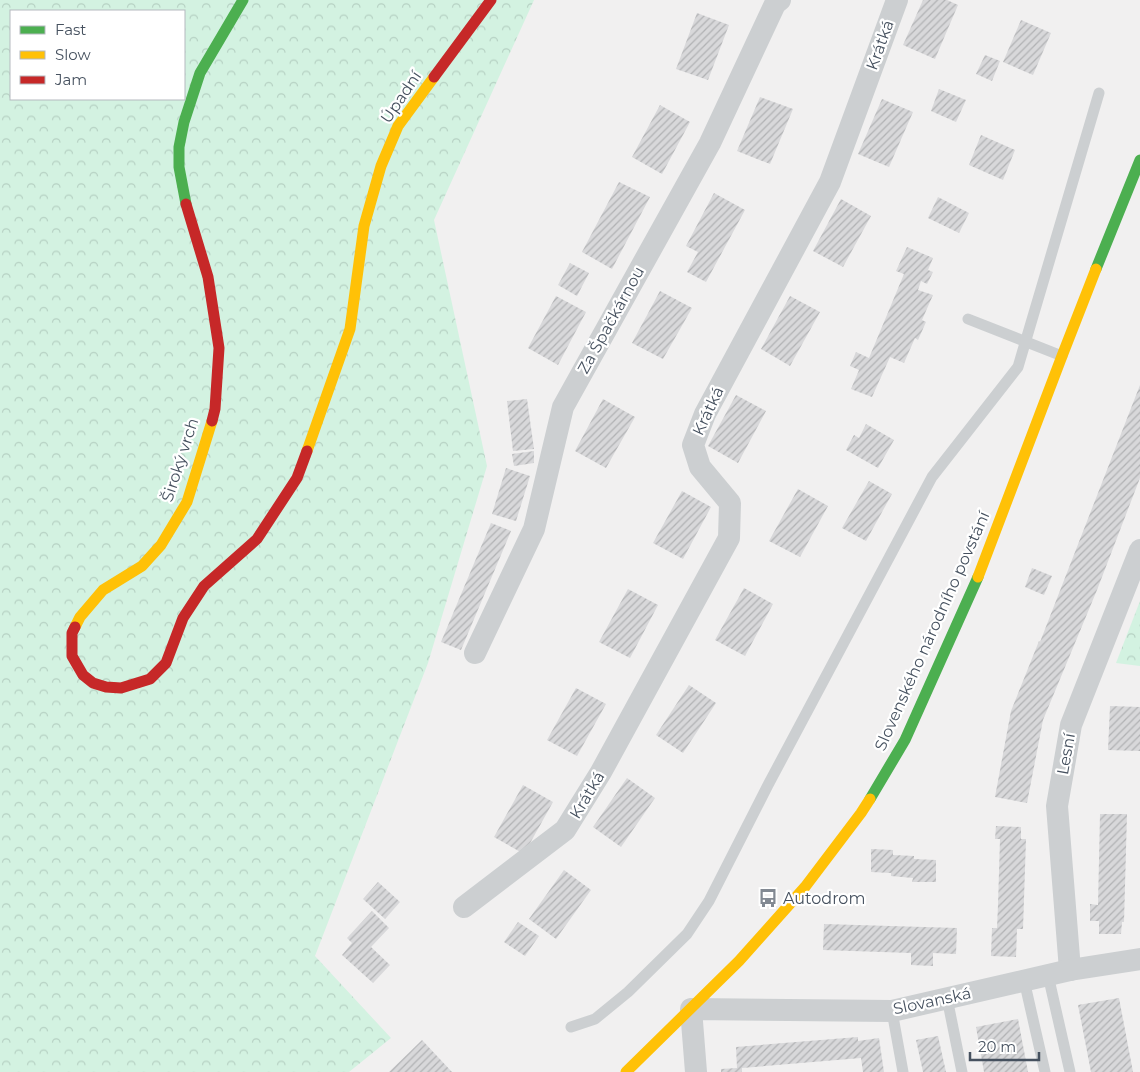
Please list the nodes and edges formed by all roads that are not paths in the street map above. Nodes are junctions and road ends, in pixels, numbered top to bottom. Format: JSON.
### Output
{"nodes":[{"id":1,"x":243,"y":0,"type":"edge"},
{"id":2,"x":492,"y":0,"type":"edge"},
{"id":3,"x":780,"y":0,"type":"edge"},
{"id":4,"x":897,"y":0,"type":"edge"},
{"id":5,"x":1099,"y":93,"type":"dead end"},
{"id":6,"x":1140,"y":160,"type":"edge"},
{"id":7,"x":364,"y":226,"type":"joint"},
{"id":8,"x":968,"y":319,"type":"dead end"},
{"id":9,"x":1025,"y":342,"type":"junction"},
{"id":10,"x":1062,"y":356,"type":"junction"},
{"id":11,"x":1140,"y":550,"type":"edge"},
{"id":12,"x":475,"y":653,"type":"dead end"},
{"id":13,"x":464,"y":907,"type":"dead end"},
{"id":14,"x":1140,"y":959,"type":"edge"},
{"id":15,"x":1070,"y":970,"type":"junction"},
{"id":16,"x":1048,"y":975,"type":"junction"},
{"id":17,"x":1024,"y":980,"type":"junction"},
{"id":18,"x":947,"y":998,"type":"junction"},
{"id":19,"x":691,"y":1009,"type":"junction"},
{"id":20,"x":892,"y":1010,"type":"junction"},
{"id":21,"x":571,"y":1027,"type":"dead end"},
{"id":22,"x":626,"y":1072,"type":"edge"},
{"id":23,"x":696,"y":1072,"type":"edge"},
{"id":24,"x":903,"y":1072,"type":"edge"},
{"id":25,"x":962,"y":1072,"type":"edge"},
{"id":26,"x":1045,"y":1072,"type":"edge"},
{"id":27,"x":1070,"y":1072,"type":"edge"}],
"edges":[{"from":1,"to":7,"type":"street","name":"Široký vrch"},
{"from":2,"to":7,"type":"street","name":"Úpadní"},
{"from":3,"to":12,"type":"street","name":"Za Špačkárnou"},
{"from":4,"to":13,"type":"street","name":"Krátká"},
{"from":5,"to":9,"type":"lane"},
{"from":6,"to":10,"type":"street","name":"Slovenského národního povstání"},
{"from":8,"to":9,"type":"lane"},
{"from":9,"to":10,"type":"lane"},
{"from":9,"to":21,"type":"lane"},
{"from":10,"to":19,"type":"street","name":"Slovenského národního povstání"},
{"from":11,"to":15,"type":"street","name":"Lesní"},
{"from":14,"to":15,"type":"street","name":"Slovanská"},
{"from":15,"to":16,"type":"street","name":"Slovanská"},
{"from":16,"to":17,"type":"street","name":"Slovanská"},
{"from":16,"to":27,"type":"lane"},
{"from":17,"to":18,"type":"street","name":"Slovanská"},
{"from":17,"to":26,"type":"lane"},
{"from":18,"to":20,"type":"street","name":"Slovanská"},
{"from":18,"to":25,"type":"lane"},
{"from":19,"to":20,"type":"street","name":"Slovanská"},
{"from":19,"to":22,"type":"street","name":"Slovenského národního povstání"},
{"from":19,"to":23,"type":"street"},
{"from":20,"to":24,"type":"lane"}]}
